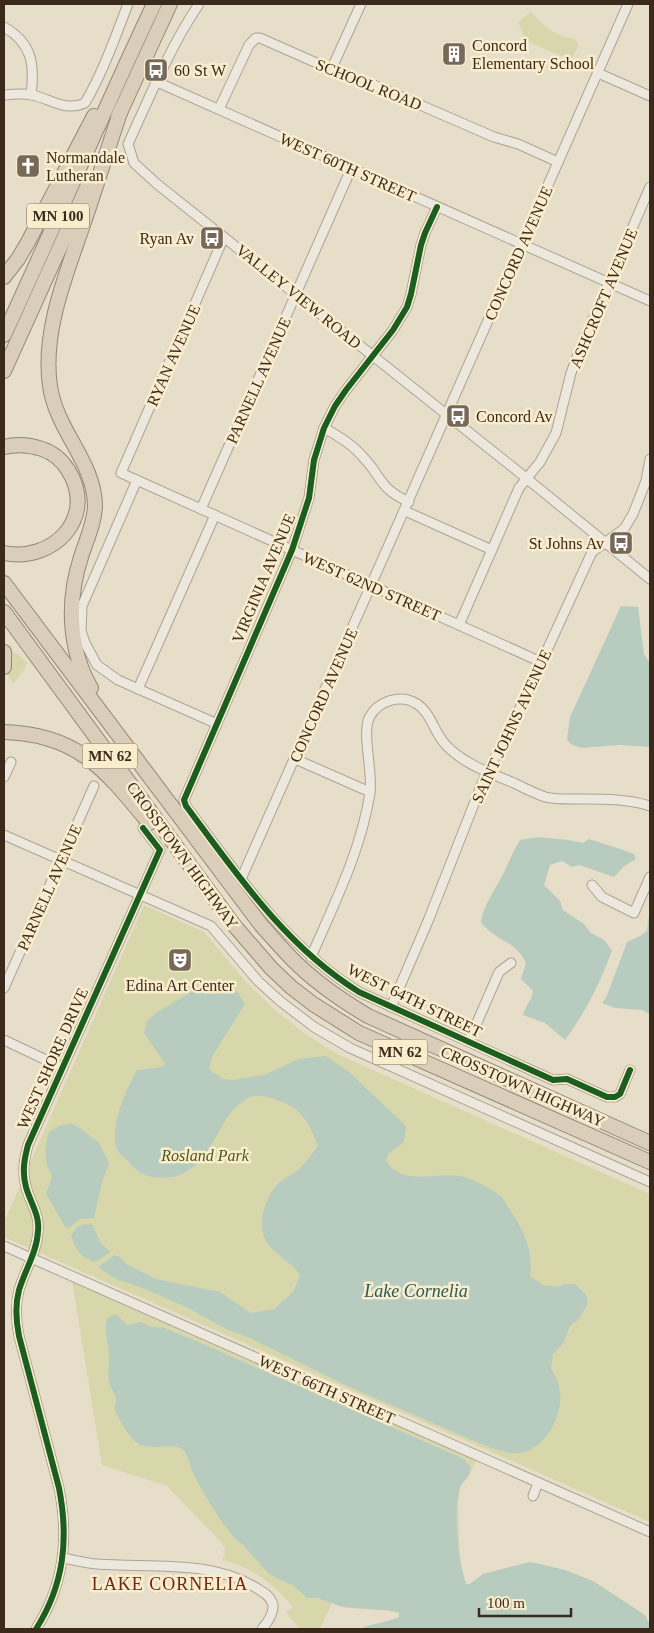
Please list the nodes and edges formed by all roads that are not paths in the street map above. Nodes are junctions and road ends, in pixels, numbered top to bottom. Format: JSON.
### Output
{"nodes":[{"id":1,"x":128,"y":4,"type":"edge"},
{"id":2,"x":154,"y":4,"type":"edge"},
{"id":3,"x":170,"y":4,"type":"edge"},
{"id":4,"x":199,"y":4,"type":"edge"},
{"id":5,"x":361,"y":4,"type":"edge"},
{"id":6,"x":628,"y":4,"type":"edge"},
{"id":7,"x":4,"y":27,"type":"edge"},
{"id":8,"x":331,"y":70,"type":"junction"},
{"id":9,"x":598,"y":73,"type":"junction"},
{"id":10,"x":157,"y":82,"type":"junction"},
{"id":11,"x":4,"y":95,"type":"edge"},
{"id":12,"x":31,"y":95,"type":"junction"},
{"id":13,"x":110,"y":96,"type":"junction"},
{"id":14,"x":650,"y":96,"type":"edge"},
{"id":15,"x":219,"y":109,"type":"junction"},
{"id":16,"x":121,"y":110,"type":"junction"},
{"id":17,"x":558,"y":162,"type":"junction"},
{"id":18,"x":351,"y":169,"type":"junction"},
{"id":19,"x":650,"y":187,"type":"edge"},
{"id":20,"x":437,"y":207,"type":"junction"},
{"id":21,"x":224,"y":237,"type":"junction"},
{"id":22,"x":523,"y":243,"type":"junction"},
{"id":23,"x":4,"y":277,"type":"edge"},
{"id":24,"x":609,"y":282,"type":"junction"},
{"id":25,"x":296,"y":294,"type":"junction"},
{"id":26,"x":650,"y":301,"type":"edge"},
{"id":27,"x":4,"y":335,"type":"edge"},
{"id":28,"x":373,"y":355,"type":"junction"},
{"id":29,"x":4,"y":371,"type":"edge"},
{"id":30,"x":447,"y":414,"type":"junction"},
{"id":31,"x":324,"y":428,"type":"junction"},
{"id":32,"x":4,"y":447,"type":"edge"},
{"id":33,"x":650,"y":459,"type":"edge"},
{"id":34,"x":121,"y":473,"type":"joint"},
{"id":35,"x":527,"y":478,"type":"junction"},
{"id":36,"x":137,"y":480,"type":"junction"},
{"id":37,"x":409,"y":502,"type":"junction"},
{"id":38,"x":202,"y":509,"type":"junction"},
{"id":39,"x":405,"y":511,"type":"junction"},
{"id":40,"x":215,"y":515,"type":"junction"},
{"id":41,"x":605,"y":542,"type":"junction"},
{"id":42,"x":292,"y":550,"type":"junction"},
{"id":43,"x":492,"y":550,"type":"junction"},
{"id":44,"x":4,"y":553,"type":"edge"},
{"id":45,"x":650,"y":579,"type":"edge"},
{"id":46,"x":4,"y":583,"type":"edge"},
{"id":47,"x":371,"y":586,"type":"junction"},
{"id":48,"x":4,"y":612,"type":"edge"},
{"id":49,"x":459,"y":625,"type":"junction"},
{"id":50,"x":4,"y":652,"type":"edge"},
{"id":51,"x":541,"y":662,"type":"junction"},
{"id":52,"x":4,"y":667,"type":"edge"},
{"id":53,"x":138,"y":689,"type":"junction"},
{"id":54,"x":106,"y":718,"type":"junction"},
{"id":55,"x":216,"y":723,"type":"junction"},
{"id":56,"x":4,"y":732,"type":"edge"},
{"id":57,"x":295,"y":759,"type":"junction"},
{"id":58,"x":11,"y":762,"type":"dead end"},
{"id":59,"x":487,"y":772,"type":"junction"},
{"id":60,"x":4,"y":777,"type":"edge"},
{"id":61,"x":94,"y":786,"type":"dead end"},
{"id":62,"x":370,"y":792,"type":"junction"},
{"id":63,"x":184,"y":800,"type":"joint"},
{"id":64,"x":650,"y":806,"type":"edge"},
{"id":65,"x":143,"y":828,"type":"dead end"},
{"id":66,"x":4,"y":834,"type":"edge"},
{"id":67,"x":61,"y":860,"type":"junction"},
{"id":68,"x":650,"y":877,"type":"edge"},
{"id":69,"x":241,"y":879,"type":"junction"},
{"id":70,"x":592,"y":885,"type":"dead end"},
{"id":71,"x":140,"y":894,"type":"junction"},
{"id":72,"x":216,"y":900,"type":"junction"},
{"id":73,"x":310,"y":957,"type":"junction"},
{"id":74,"x":511,"y":963,"type":"dead end"},
{"id":75,"x":4,"y":988,"type":"edge"},
{"id":76,"x":390,"y":1007,"type":"junction"},
{"id":77,"x":4,"y":1040,"type":"edge"},
{"id":78,"x":469,"y":1041,"type":"junction"},
{"id":79,"x":63,"y":1068,"type":"junction"},
{"id":80,"x":630,"y":1070,"type":"dead end"},
{"id":81,"x":650,"y":1143,"type":"edge"},
{"id":82,"x":650,"y":1164,"type":"edge"},
{"id":83,"x":650,"y":1182,"type":"edge"},
{"id":84,"x":4,"y":1246,"type":"edge"},
{"id":85,"x":32,"y":1258,"type":"junction"},
{"id":86,"x":538,"y":1483,"type":"junction"},
{"id":87,"x":533,"y":1496,"type":"dead end"},
{"id":88,"x":650,"y":1532,"type":"edge"},
{"id":89,"x":63,"y":1558,"type":"junction"},
{"id":90,"x":36,"y":1629,"type":"edge"},
{"id":91,"x":262,"y":1629,"type":"edge"}],
"edges":[{"from":1,"to":12,"type":"street"},
{"from":2,"to":13,"type":"highway","number":"MN 100"},
{"from":3,"to":16,"type":"highway","number":"MN 100"},
{"from":4,"to":10,"type":"street","name":"VALLEY VIEW ROAD"},
{"from":5,"to":8,"type":"street"},
{"from":6,"to":9,"type":"street","name":"CONCORD AVENUE"},
{"from":7,"to":12,"type":"street"},
{"from":8,"to":15,"type":"street","name":"SCHOOL ROAD"},
{"from":8,"to":17,"type":"street","name":"SCHOOL ROAD"},
{"from":9,"to":14,"type":"street"},
{"from":9,"to":17,"type":"street","name":"CONCORD AVENUE"},
{"from":10,"to":15,"type":"street","name":"WEST 60TH STREET"},
{"from":10,"to":21,"type":"street","name":"VALLEY VIEW ROAD"},
{"from":11,"to":12,"type":"street"},
{"from":13,"to":23,"type":"highway"},
{"from":13,"to":27,"type":"highway","number":"MN 100"},
{"from":15,"to":18,"type":"street","name":"WEST 60TH STREET"},
{"from":16,"to":29,"type":"highway","number":"MN 100"},
{"from":16,"to":54,"type":"highway"},
{"from":17,"to":22,"type":"street","name":"CONCORD AVENUE"},
{"from":18,"to":20,"type":"street","name":"WEST 60TH STREET"},
{"from":18,"to":25,"type":"street","name":"PARNELL AVENUE"},
{"from":19,"to":24,"type":"street","name":"ASHCROFT AVENUE"},
{"from":20,"to":22,"type":"street","name":"WEST 60TH STREET"},
{"from":20,"to":28,"type":"street","name":"VIRGINIA AVENUE"},
{"from":21,"to":25,"type":"street","name":"VALLEY VIEW ROAD"},
{"from":21,"to":34,"type":"street","name":"RYAN AVENUE"},
{"from":22,"to":24,"type":"street","name":"WEST 60TH STREET"},
{"from":22,"to":30,"type":"street","name":"CONCORD AVENUE"},
{"from":24,"to":26,"type":"street","name":"WEST 60TH STREET"},
{"from":24,"to":35,"type":"street","name":"ASHCROFT AVENUE"},
{"from":25,"to":28,"type":"street","name":"VALLEY VIEW ROAD"},
{"from":25,"to":38,"type":"street","name":"PARNELL AVENUE"},
{"from":28,"to":30,"type":"street","name":"VALLEY VIEW ROAD"},
{"from":28,"to":31,"type":"street","name":"VIRGINIA AVENUE"},
{"from":30,"to":35,"type":"street","name":"VALLEY VIEW ROAD"},
{"from":30,"to":37,"type":"street","name":"CONCORD AVENUE"},
{"from":31,"to":37,"type":"street"},
{"from":31,"to":42,"type":"street","name":"VIRGINIA AVENUE"},
{"from":32,"to":44,"type":"highway"},
{"from":33,"to":41,"type":"street","name":"SAINT JOHNS AVENUE"},
{"from":34,"to":36,"type":"street","name":"WEST 62ND STREET"},
{"from":35,"to":41,"type":"street","name":"VALLEY VIEW ROAD"},
{"from":35,"to":43,"type":"street","name":"ASHCROFT AVENUE"},
{"from":36,"to":38,"type":"street","name":"WEST 62ND STREET"},
{"from":36,"to":53,"type":"street"},
{"from":37,"to":39,"type":"street","name":"CONCORD AVENUE"},
{"from":38,"to":40,"type":"street","name":"WEST 62ND STREET"},
{"from":39,"to":43,"type":"street"},
{"from":39,"to":47,"type":"street","name":"CONCORD AVENUE"},
{"from":40,"to":42,"type":"street","name":"WEST 62ND STREET"},
{"from":40,"to":53,"type":"street"},
{"from":41,"to":45,"type":"street","name":"VALLEY VIEW ROAD"},
{"from":41,"to":51,"type":"street","name":"SAINT JOHNS AVENUE"},
{"from":42,"to":47,"type":"street","name":"WEST 62ND STREET"},
{"from":42,"to":55,"type":"street","name":"VIRGINIA AVENUE"},
{"from":43,"to":49,"type":"street","name":"ASHCROFT AVENUE"},
{"from":46,"to":54,"type":"highway","name":"CROSSTOWN HIGHWAY","number":"MN 62"},
{"from":47,"to":49,"type":"street","name":"WEST 62ND STREET"},
{"from":47,"to":57,"type":"street","name":"CONCORD AVENUE"},
{"from":48,"to":72,"type":"highway","name":"CROSSTOWN HIGHWAY","number":"MN 62"},
{"from":49,"to":51,"type":"street","name":"WEST 62ND STREET"},
{"from":50,"to":52,"type":"highway"},
{"from":51,"to":59,"type":"street","name":"SAINT JOHNS AVENUE"},
{"from":53,"to":55,"type":"street"},
{"from":54,"to":81,"type":"highway","name":"CROSSTOWN HIGHWAY","number":"MN 62"},
{"from":55,"to":63,"type":"street","name":"VIRGINIA AVENUE"},
{"from":56,"to":72,"type":"highway"},
{"from":57,"to":62,"type":"street"},
{"from":57,"to":69,"type":"street","name":"CONCORD AVENUE"},
{"from":58,"to":60,"type":"street"},
{"from":59,"to":62,"type":"street"},
{"from":59,"to":64,"type":"street"},
{"from":59,"to":76,"type":"street","name":"SAINT JOHNS AVENUE"},
{"from":61,"to":67,"type":"street","name":"PARNELL AVENUE"},
{"from":62,"to":73,"type":"street"},
{"from":63,"to":69,"type":"street","name":"WEST 64TH STREET"},
{"from":65,"to":71,"type":"street","name":"WEST SHORE DRIVE"},
{"from":66,"to":67,"type":"street"},
{"from":67,"to":71,"type":"street"},
{"from":67,"to":75,"type":"street","name":"PARNELL AVENUE"},
{"from":68,"to":70,"type":"street"},
{"from":69,"to":73,"type":"street","name":"WEST 64TH STREET"},
{"from":71,"to":79,"type":"street","name":"WEST SHORE DRIVE"},
{"from":71,"to":83,"type":"street"},
{"from":72,"to":82,"type":"highway","name":"CROSSTOWN HIGHWAY","number":"MN 62"},
{"from":73,"to":76,"type":"street","name":"WEST 64TH STREET"},
{"from":74,"to":78,"type":"street"},
{"from":76,"to":78,"type":"street","name":"WEST 64TH STREET"},
{"from":77,"to":79,"type":"street"},
{"from":78,"to":80,"type":"street","name":"WEST 64TH STREET"},
{"from":79,"to":85,"type":"street","name":"WEST SHORE DRIVE"},
{"from":84,"to":85,"type":"street","name":"WEST 66TH STREET"},
{"from":85,"to":86,"type":"street","name":"WEST 66TH STREET"},
{"from":85,"to":89,"type":"street","name":"WEST SHORE DRIVE"},
{"from":86,"to":87,"type":"street"},
{"from":86,"to":88,"type":"street","name":"WEST 66TH STREET"},
{"from":89,"to":90,"type":"street","name":"WEST SHORE DRIVE"},
{"from":89,"to":91,"type":"street"}]}
